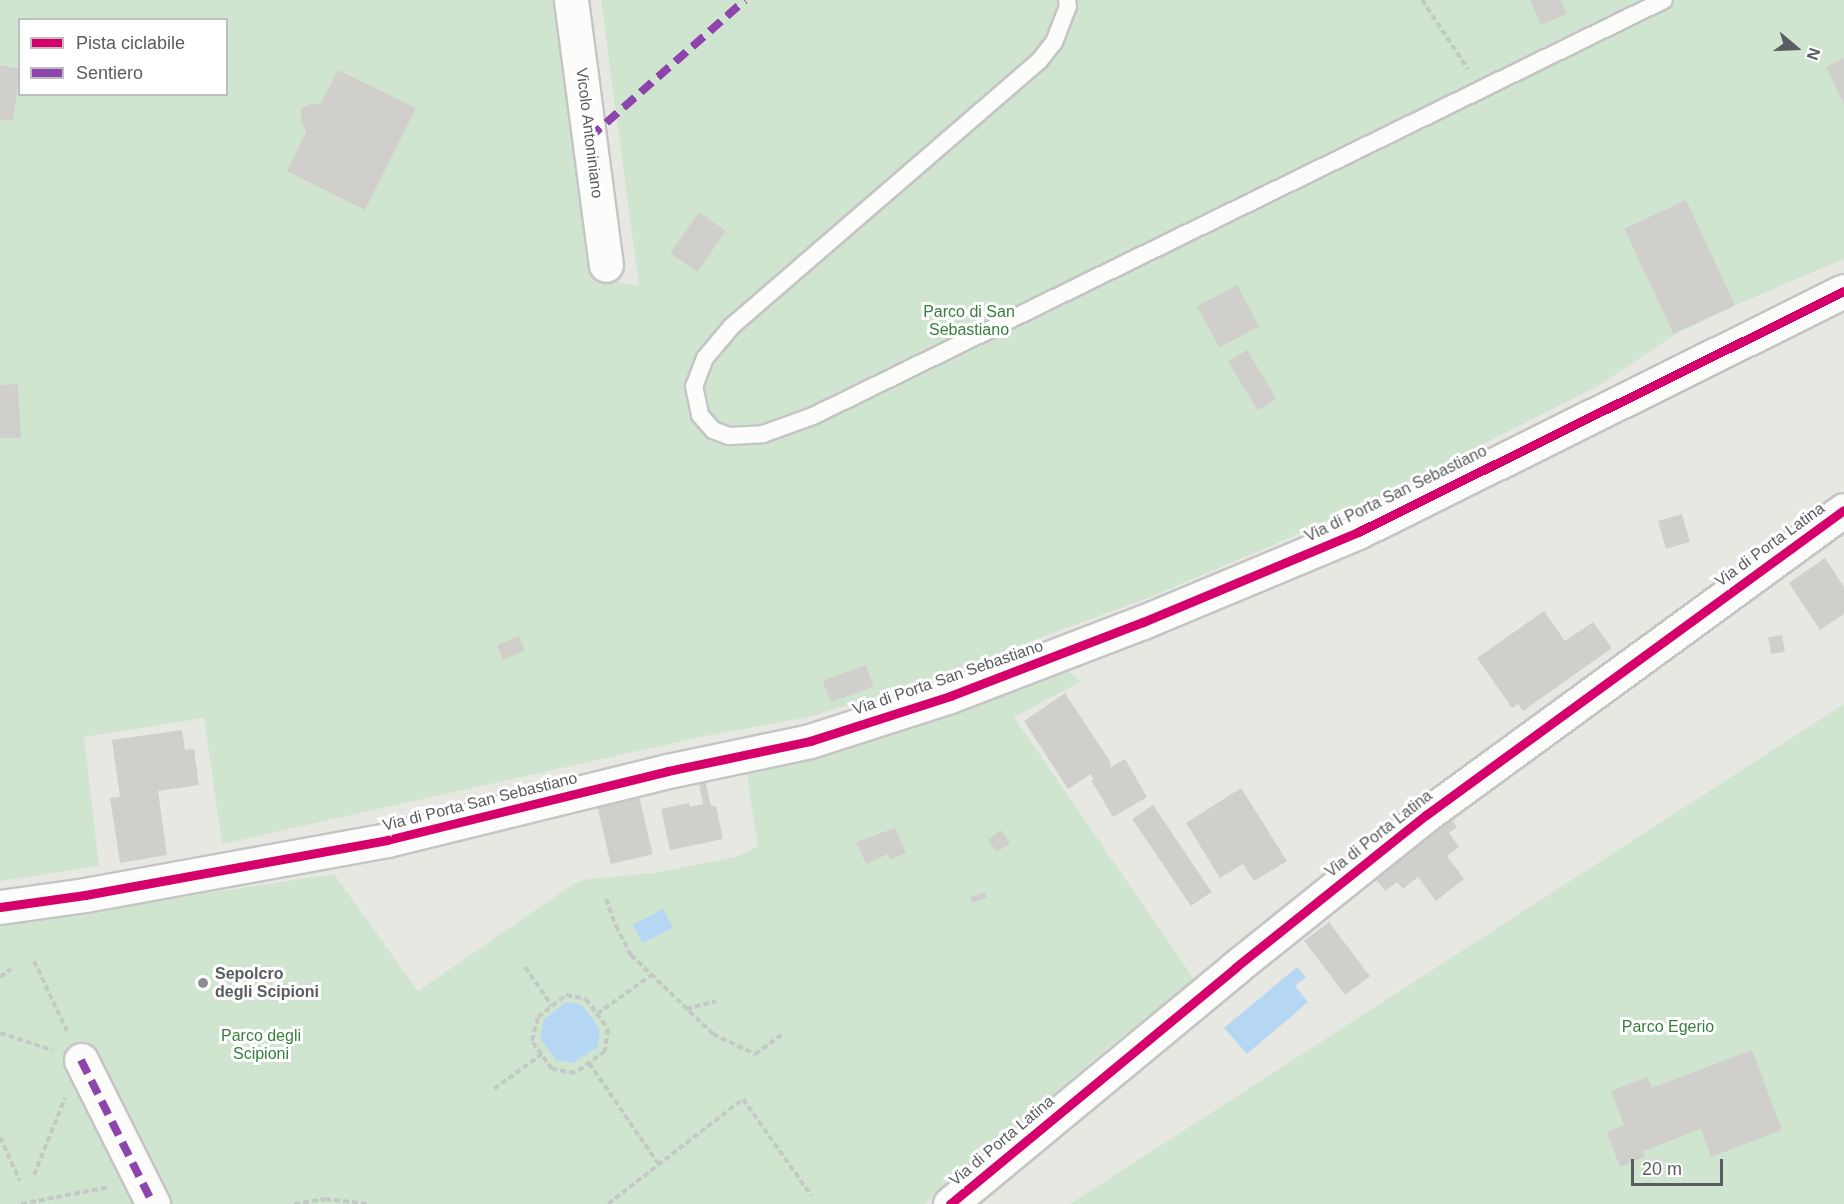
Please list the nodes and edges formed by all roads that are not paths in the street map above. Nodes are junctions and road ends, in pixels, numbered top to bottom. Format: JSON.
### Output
{"nodes":[{"id":1,"x":571,"y":0,"type":"edge"},
{"id":2,"x":1067,"y":0,"type":"edge"},
{"id":3,"x":1664,"y":0,"type":"edge"},
{"id":4,"x":606,"y":265,"type":"dead end"},
{"id":5,"x":1844,"y":291,"type":"edge"},
{"id":6,"x":1844,"y":510,"type":"edge"},
{"id":7,"x":0,"y":907,"type":"edge"},
{"id":8,"x":81,"y":1060,"type":"road end"},
{"id":9,"x":148,"y":1192,"type":"edge"},
{"id":10,"x":950,"y":1204,"type":"edge"}],
"edges":[{"from":1,"to":4,"type":"street","name":"Vicolo Antoniniano"},
{"from":2,"to":3,"type":"lane"},
{"from":5,"to":7,"type":"street","name":"Via di Porta San Sebastiano"},
{"from":6,"to":10,"type":"street","name":"Via di Porta Latina"},
{"from":8,"to":9,"type":"street"}]}
